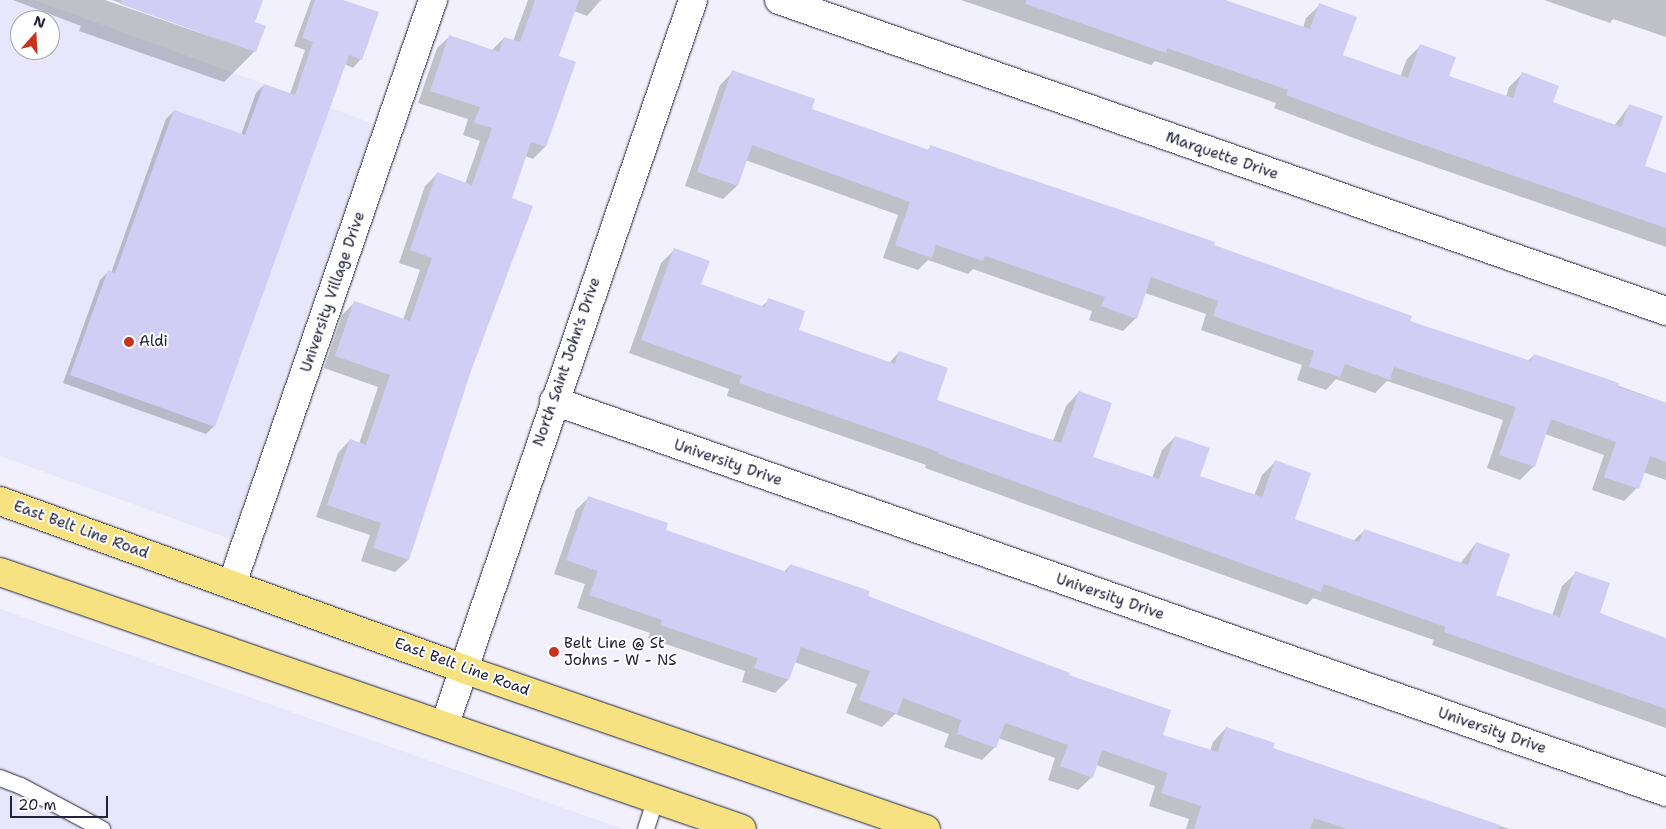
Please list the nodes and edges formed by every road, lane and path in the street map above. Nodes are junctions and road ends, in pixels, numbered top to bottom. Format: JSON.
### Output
{"nodes":[{"id":1,"x":434,"y":0,"type":"edge"},
{"id":2,"x":693,"y":0,"type":"edge"},
{"id":3,"x":779,"y":0,"type":"edge"},
{"id":4,"x":1666,"y":311,"type":"edge"},
{"id":5,"x":554,"y":401,"type":"junction"},
{"id":6,"x":0,"y":501,"type":"edge"},
{"id":7,"x":0,"y":572,"type":"edge"},
{"id":8,"x":232,"y":584,"type":"junction"},
{"id":9,"x":463,"y":668,"type":"junction"},
{"id":10,"x":445,"y":724,"type":"junction"},
{"id":11,"x":0,"y":778,"type":"edge"},
{"id":12,"x":1666,"y":792,"type":"edge"},
{"id":13,"x":656,"y":799,"type":"junction"},
{"id":14,"x":102,"y":829,"type":"edge"},
{"id":15,"x":646,"y":829,"type":"edge"},
{"id":16,"x":742,"y":829,"type":"edge"},
{"id":17,"x":926,"y":829,"type":"edge"}],
"edges":[{"from":1,"to":8,"type":"street","name":"University Village Drive"},
{"from":2,"to":5,"type":"street","name":"North Saint John's Drive"},
{"from":3,"to":4,"type":"street","name":"Marquette Drive"},
{"from":5,"to":9,"type":"street","name":"North Saint John's Drive"},
{"from":5,"to":12,"type":"street","name":"University Drive"},
{"from":6,"to":8,"type":"main road","name":"East Belt Line Road"},
{"from":7,"to":10,"type":"main road"},
{"from":8,"to":9,"type":"main road","name":"East Belt Line Road"},
{"from":9,"to":10,"type":"street","name":"North Saint John's Drive"},
{"from":9,"to":17,"type":"main road","name":"East Belt Line Road"},
{"from":10,"to":13,"type":"main road"},
{"from":11,"to":14,"type":"lane"},
{"from":13,"to":15,"type":"lane"},
{"from":13,"to":16,"type":"main road"}]}
